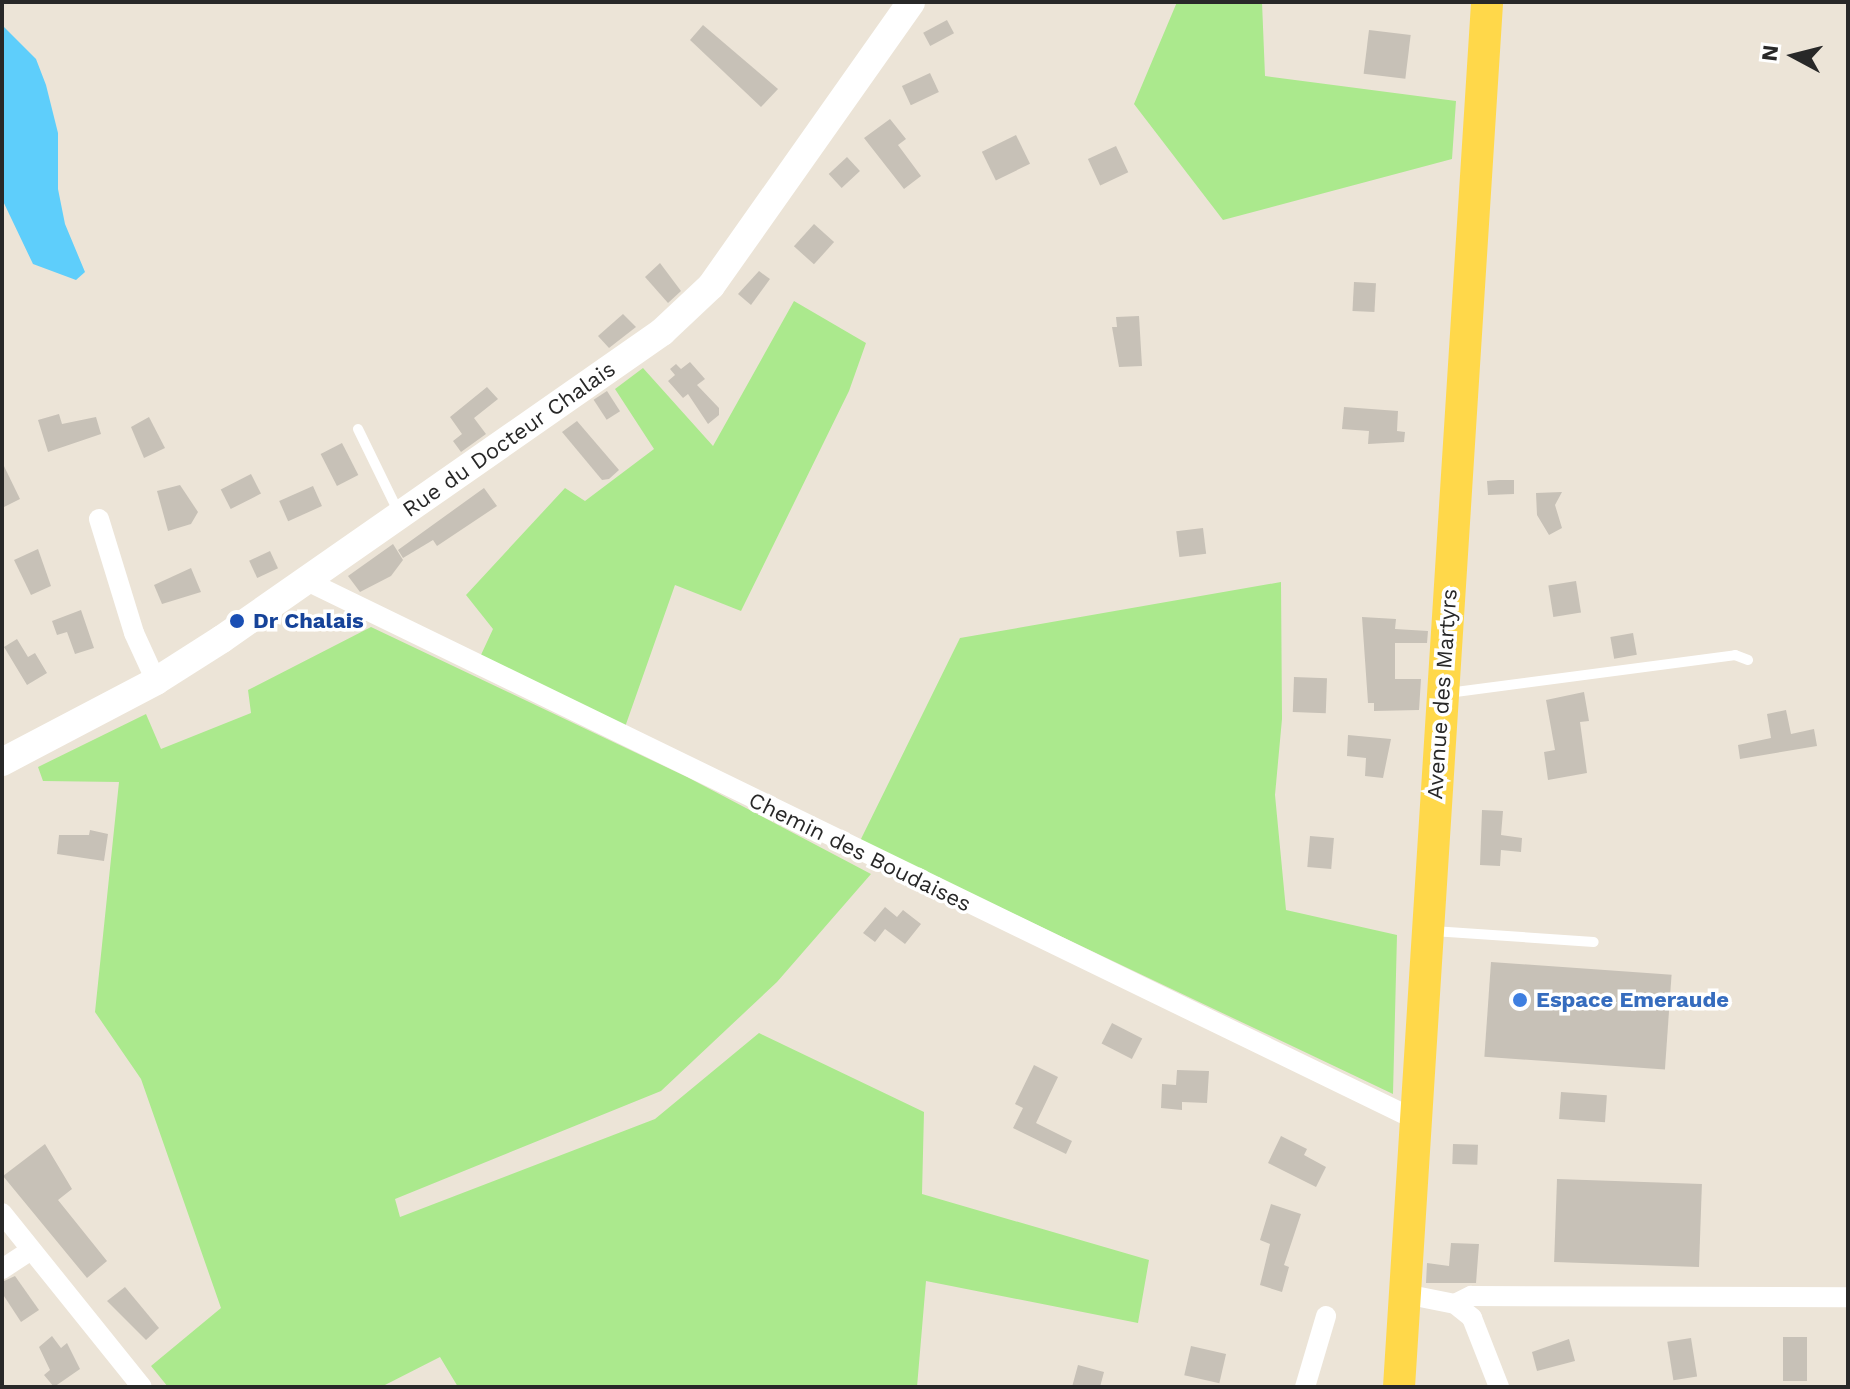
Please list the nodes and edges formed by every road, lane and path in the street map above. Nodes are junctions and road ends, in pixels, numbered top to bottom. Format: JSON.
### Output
{"nodes":[{"id":1,"x":911,"y":2,"type":"edge"},
{"id":2,"x":1487,"y":2,"type":"edge"},
{"id":3,"x":358,"y":429,"type":"dead end"},
{"id":4,"x":399,"y":515,"type":"junction"},
{"id":5,"x":99,"y":519,"type":"dead end"},
{"id":6,"x":305,"y":580,"type":"junction"},
{"id":7,"x":1748,"y":660,"type":"dead end"},
{"id":8,"x":156,"y":681,"type":"junction"},
{"id":9,"x":1442,"y":694,"type":"junction"},
{"id":10,"x":2,"y":762,"type":"edge"},
{"id":11,"x":1427,"y":931,"type":"junction"},
{"id":12,"x":1594,"y":942,"type":"dead end"},
{"id":13,"x":1416,"y":1120,"type":"junction"},
{"id":14,"x":2,"y":1213,"type":"edge"},
{"id":15,"x":31,"y":1250,"type":"junction"},
{"id":16,"x":2,"y":1269,"type":"edge"},
{"id":17,"x":1405,"y":1294,"type":"junction"},
{"id":18,"x":1848,"y":1297,"type":"edge"},
{"id":19,"x":1455,"y":1304,"type":"junction"},
{"id":20,"x":1326,"y":1316,"type":"dead end"},
{"id":21,"x":142,"y":1387,"type":"edge"},
{"id":22,"x":1305,"y":1387,"type":"edge"},
{"id":23,"x":1399,"y":1387,"type":"edge"},
{"id":24,"x":1499,"y":1387,"type":"edge"}],
"edges":[{"from":1,"to":4,"type":"main road","name":"Rue du Docteur Chalais"},
{"from":2,"to":9,"type":"main road","name":"Avenue des Martyrs"},
{"from":3,"to":4,"type":"lane"},
{"from":4,"to":6,"type":"main road","name":"Rue du Docteur Chalais"},
{"from":5,"to":8,"type":"street"},
{"from":6,"to":8,"type":"main road","name":"Rue du Docteur Chalais"},
{"from":6,"to":13,"type":"street","name":"Chemin des Boudaises"},
{"from":7,"to":9,"type":"lane"},
{"from":8,"to":10,"type":"main road","name":"Rue du Docteur Chalais"},
{"from":9,"to":11,"type":"main road","name":"Avenue des Martyrs"},
{"from":11,"to":12,"type":"lane"},
{"from":11,"to":13,"type":"main road","name":"Avenue des Martyrs"},
{"from":13,"to":17,"type":"main road","name":"Avenue des Martyrs"},
{"from":14,"to":15,"type":"street"},
{"from":15,"to":16,"type":"street"},
{"from":15,"to":21,"type":"street"},
{"from":17,"to":19,"type":"street"},
{"from":17,"to":23,"type":"main road","name":"Avenue des Martyrs"},
{"from":18,"to":19,"type":"street"},
{"from":19,"to":24,"type":"street"},
{"from":20,"to":22,"type":"street"}]}
